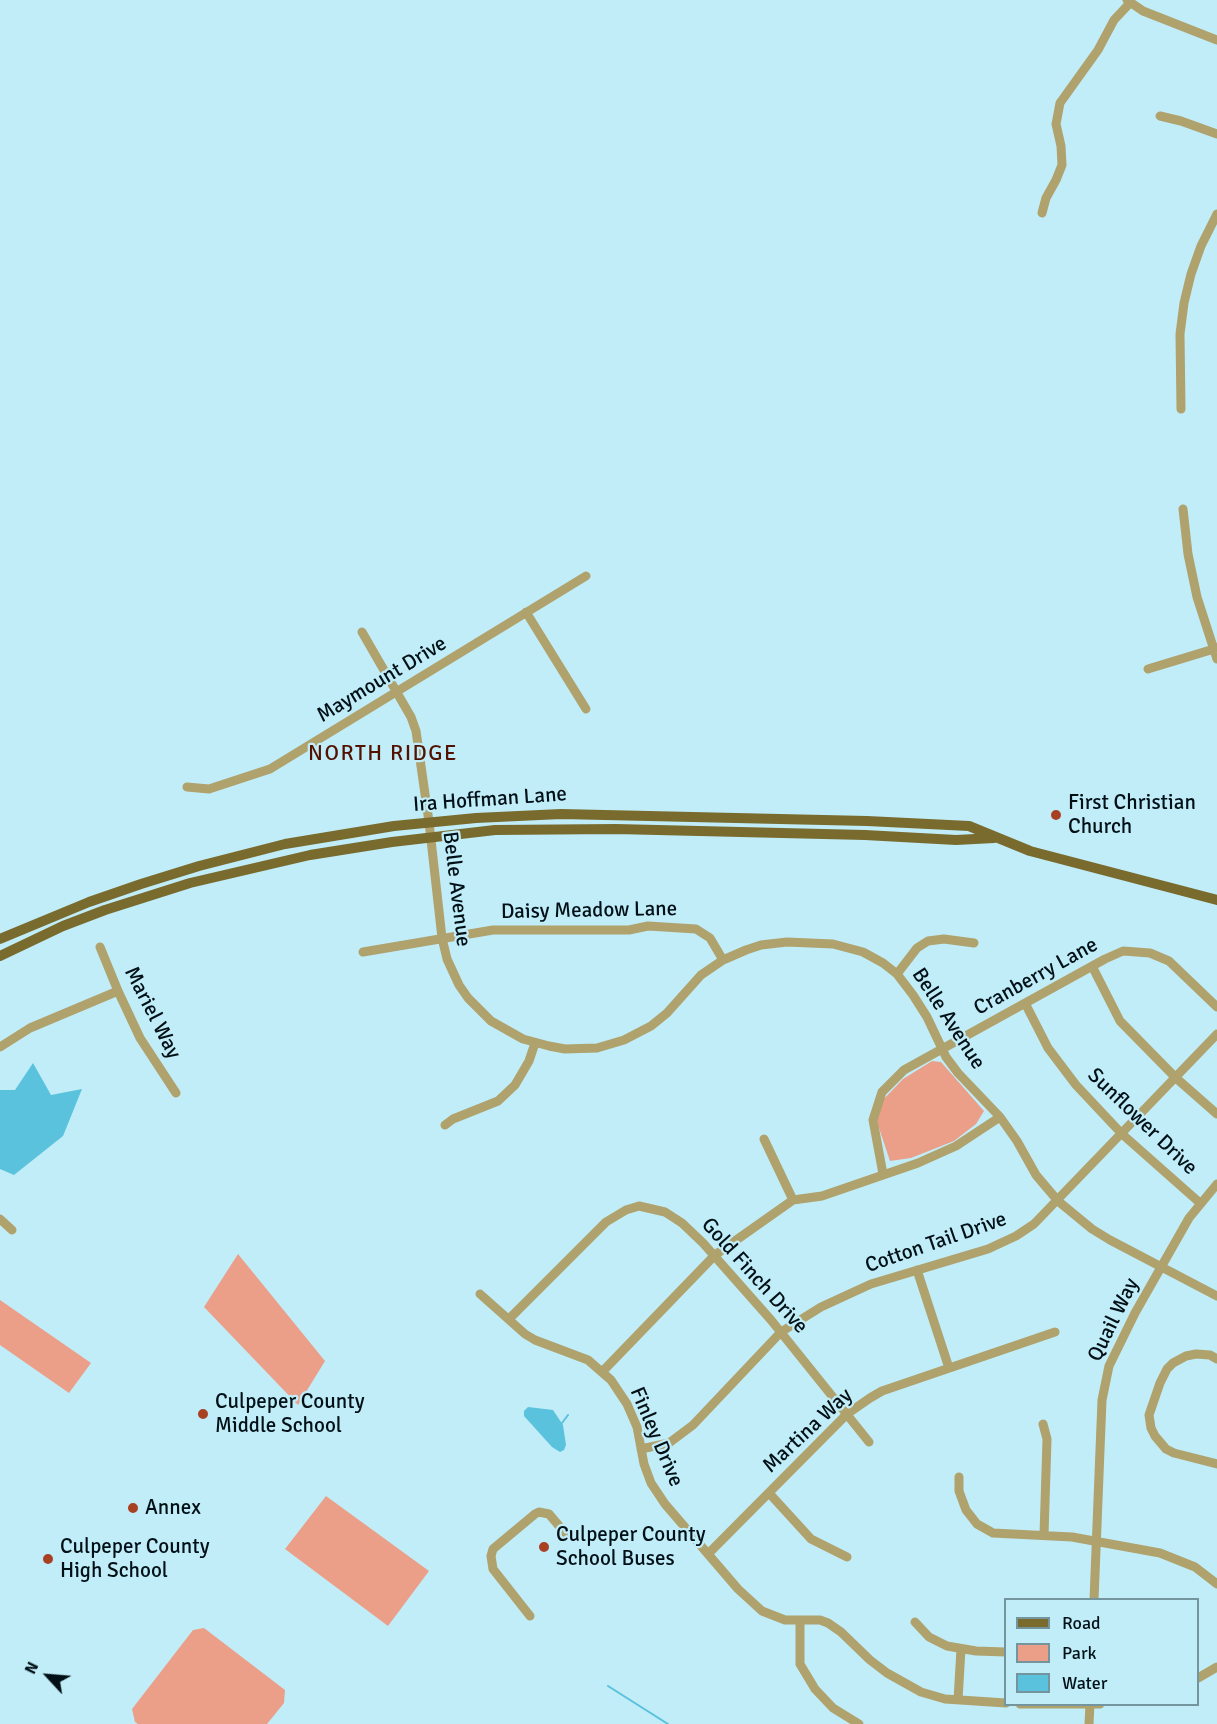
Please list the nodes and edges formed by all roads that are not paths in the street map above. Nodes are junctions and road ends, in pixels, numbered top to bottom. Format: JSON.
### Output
{"nodes":[{"id":1,"x":1129,"y":1,"type":"edge"},
{"id":2,"x":1217,"y":40,"type":"edge"},
{"id":3,"x":1160,"y":116,"type":"dead end"},
{"id":4,"x":1217,"y":134,"type":"edge"},
{"id":5,"x":1042,"y":213,"type":"dead end"},
{"id":6,"x":1217,"y":214,"type":"edge"},
{"id":7,"x":1181,"y":409,"type":"dead end"},
{"id":8,"x":1183,"y":509,"type":"dead end"},
{"id":9,"x":586,"y":576,"type":"dead end"},
{"id":10,"x":526,"y":612,"type":"junction"},
{"id":11,"x":362,"y":632,"type":"dead end"},
{"id":12,"x":1215,"y":649,"type":"edge"},
{"id":13,"x":1217,"y":659,"type":"edge"},
{"id":14,"x":1148,"y":669,"type":"dead end"},
{"id":15,"x":396,"y":692,"type":"junction"},
{"id":16,"x":586,"y":709,"type":"dead end"},
{"id":17,"x":187,"y":787,"type":"dead end"},
{"id":18,"x":429,"y":822,"type":"junction"},
{"id":19,"x":431,"y":838,"type":"junction"},
{"id":20,"x":998,"y":838,"type":"junction"},
{"id":21,"x":1217,"y":900,"type":"edge"},
{"id":22,"x":442,"y":938,"type":"junction"},
{"id":23,"x":0,"y":939,"type":"edge"},
{"id":24,"x":974,"y":943,"type":"dead end"},
{"id":25,"x":100,"y":947,"type":"dead end"},
{"id":26,"x":363,"y":952,"type":"dead end"},
{"id":27,"x":0,"y":956,"type":"edge"},
{"id":28,"x":723,"y":960,"type":"junction"},
{"id":29,"x":1092,"y":966,"type":"junction"},
{"id":30,"x":897,"y":974,"type":"junction"},
{"id":31,"x":118,"y":991,"type":"junction"},
{"id":32,"x":1025,"y":1004,"type":"junction"},
{"id":33,"x":1217,"y":1008,"type":"edge"},
{"id":34,"x":1217,"y":1034,"type":"edge"},
{"id":35,"x":535,"y":1043,"type":"junction"},
{"id":36,"x":0,"y":1047,"type":"edge"},
{"id":37,"x":942,"y":1049,"type":"junction"},
{"id":38,"x":1176,"y":1078,"type":"junction"},
{"id":39,"x":176,"y":1093,"type":"dead end"},
{"id":40,"x":1217,"y":1114,"type":"edge"},
{"id":41,"x":1000,"y":1117,"type":"junction"},
{"id":42,"x":445,"y":1125,"type":"dead end"},
{"id":43,"x":1122,"y":1134,"type":"junction"},
{"id":44,"x":764,"y":1139,"type":"dead end"},
{"id":45,"x":883,"y":1174,"type":"junction"},
{"id":46,"x":1217,"y":1184,"type":"edge"},
{"id":47,"x":793,"y":1200,"type":"junction"},
{"id":48,"x":1058,"y":1201,"type":"junction"},
{"id":49,"x":1200,"y":1203,"type":"junction"},
{"id":50,"x":0,"y":1219,"type":"edge"},
{"id":51,"x":12,"y":1230,"type":"dead end"},
{"id":52,"x":715,"y":1256,"type":"junction"},
{"id":53,"x":1162,"y":1266,"type":"junction"},
{"id":54,"x":917,"y":1270,"type":"junction"},
{"id":55,"x":480,"y":1294,"type":"dead end"},
{"id":56,"x":1217,"y":1296,"type":"edge"},
{"id":57,"x":509,"y":1319,"type":"junction"},
{"id":58,"x":781,"y":1332,"type":"junction"},
{"id":59,"x":1055,"y":1332,"type":"dead end"},
{"id":60,"x":1217,"y":1359,"type":"edge"},
{"id":61,"x":949,"y":1368,"type":"junction"},
{"id":62,"x":602,"y":1372,"type":"junction"},
{"id":63,"x":847,"y":1414,"type":"junction"},
{"id":64,"x":1042,"y":1424,"type":"dead end"},
{"id":65,"x":869,"y":1442,"type":"dead end"},
{"id":66,"x":641,"y":1449,"type":"junction"},
{"id":67,"x":1217,"y":1464,"type":"edge"},
{"id":68,"x":959,"y":1477,"type":"dead end"},
{"id":69,"x":768,"y":1493,"type":"junction"},
{"id":70,"x":565,"y":1533,"type":"dead end"},
{"id":71,"x":1044,"y":1535,"type":"junction"},
{"id":72,"x":1096,"y":1540,"type":"junction"},
{"id":73,"x":708,"y":1554,"type":"junction"},
{"id":74,"x":848,"y":1557,"type":"dead end"},
{"id":75,"x":1217,"y":1584,"type":"edge"},
{"id":76,"x":1094,"y":1598,"type":"edge"},
{"id":77,"x":530,"y":1616,"type":"dead end"},
{"id":78,"x":800,"y":1620,"type":"junction"},
{"id":79,"x":915,"y":1622,"type":"dead end"},
{"id":80,"x":961,"y":1649,"type":"junction"},
{"id":81,"x":1004,"y":1652,"type":"edge"},
{"id":82,"x":1217,"y":1667,"type":"edge"},
{"id":83,"x":1199,"y":1677,"type":"edge"},
{"id":84,"x":958,"y":1700,"type":"junction"},
{"id":85,"x":1004,"y":1703,"type":"edge"},
{"id":86,"x":1093,"y":1706,"type":"edge"},
{"id":87,"x":858,"y":1724,"type":"edge"},
{"id":88,"x":1089,"y":1724,"type":"edge"}],
"edges":[{"from":1,"to":2,"type":"street"},
{"from":1,"to":5,"type":"street"},
{"from":3,"to":4,"type":"street"},
{"from":6,"to":7,"type":"street"},
{"from":8,"to":12,"type":"street"},
{"from":9,"to":10,"type":"street","name":"Maymount Drive"},
{"from":10,"to":15,"type":"street","name":"Maymount Drive"},
{"from":10,"to":16,"type":"street"},
{"from":11,"to":15,"type":"street","name":"Belle Avenue"},
{"from":12,"to":13,"type":"street"},
{"from":12,"to":14,"type":"street"},
{"from":15,"to":17,"type":"street","name":"Maymount Drive"},
{"from":15,"to":18,"type":"street","name":"Belle Avenue"},
{"from":18,"to":19,"type":"street","name":"Belle Avenue"},
{"from":18,"to":20,"type":"main road","name":"Ira Hoffman Lane"},
{"from":18,"to":23,"type":"main road","name":"Ira Hoffman Lane"},
{"from":19,"to":20,"type":"main road","name":"Ira Hoffman Lane"},
{"from":19,"to":22,"type":"street","name":"Belle Avenue"},
{"from":19,"to":27,"type":"main road","name":"Ira Hoffman Lane"},
{"from":20,"to":21,"type":"main road","name":"Ira Hoffman Lane"},
{"from":22,"to":26,"type":"street","name":"Daisy Meadow Lane"},
{"from":22,"to":28,"type":"street","name":"Daisy Meadow Lane"},
{"from":22,"to":35,"type":"street","name":"Belle Avenue"},
{"from":24,"to":30,"type":"street"},
{"from":25,"to":31,"type":"street","name":"Mariel Way"},
{"from":28,"to":30,"type":"street","name":"Belle Avenue"},
{"from":28,"to":35,"type":"street","name":"Belle Avenue"},
{"from":29,"to":32,"type":"street","name":"Cranberry Lane"},
{"from":29,"to":33,"type":"street","name":"Cranberry Lane"},
{"from":29,"to":38,"type":"street"},
{"from":30,"to":37,"type":"street","name":"Belle Avenue"},
{"from":31,"to":36,"type":"street"},
{"from":31,"to":39,"type":"street","name":"Mariel Way"},
{"from":32,"to":37,"type":"street","name":"Cranberry Lane"},
{"from":32,"to":43,"type":"street","name":"Sunflower Drive"},
{"from":34,"to":38,"type":"street","name":"Cotton Tail Drive"},
{"from":35,"to":42,"type":"street"},
{"from":37,"to":41,"type":"street","name":"Belle Avenue"},
{"from":37,"to":45,"type":"street","name":"Cranberry Lane"},
{"from":38,"to":40,"type":"street"},
{"from":38,"to":43,"type":"street","name":"Cotton Tail Drive"},
{"from":41,"to":45,"type":"street"},
{"from":41,"to":48,"type":"street","name":"Belle Avenue"},
{"from":43,"to":48,"type":"street","name":"Cotton Tail Drive"},
{"from":43,"to":49,"type":"street","name":"Sunflower Drive"},
{"from":44,"to":47,"type":"street"},
{"from":45,"to":47,"type":"street"},
{"from":46,"to":49,"type":"street","name":"Quail Way"},
{"from":47,"to":52,"type":"street"},
{"from":48,"to":53,"type":"street","name":"Belle Avenue"},
{"from":48,"to":54,"type":"street","name":"Cotton Tail Drive"},
{"from":49,"to":53,"type":"street","name":"Quail Way"},
{"from":50,"to":51,"type":"street"},
{"from":52,"to":57,"type":"street","name":"Gold Finch Drive"},
{"from":52,"to":58,"type":"street","name":"Gold Finch Drive"},
{"from":52,"to":62,"type":"street"},
{"from":53,"to":56,"type":"street","name":"Belle Avenue"},
{"from":53,"to":72,"type":"street","name":"Quail Way"},
{"from":54,"to":58,"type":"street","name":"Cotton Tail Drive"},
{"from":54,"to":61,"type":"street"},
{"from":55,"to":57,"type":"street","name":"Finley Drive"},
{"from":57,"to":62,"type":"street","name":"Finley Drive"},
{"from":58,"to":63,"type":"street","name":"Gold Finch Drive"},
{"from":58,"to":66,"type":"street","name":"Cotton Tail Drive"},
{"from":59,"to":61,"type":"street","name":"Martina Way"},
{"from":60,"to":67,"type":"street"},
{"from":61,"to":63,"type":"street","name":"Martina Way"},
{"from":62,"to":66,"type":"street","name":"Finley Drive"},
{"from":63,"to":65,"type":"street","name":"Gold Finch Drive"},
{"from":63,"to":69,"type":"street","name":"Martina Way"},
{"from":64,"to":71,"type":"street"},
{"from":66,"to":73,"type":"street","name":"Finley Drive"},
{"from":68,"to":71,"type":"street"},
{"from":69,"to":73,"type":"street","name":"Martina Way"},
{"from":69,"to":74,"type":"street"},
{"from":70,"to":77,"type":"street"},
{"from":71,"to":72,"type":"street"},
{"from":72,"to":75,"type":"street"},
{"from":72,"to":76,"type":"street","name":"Quail Way"},
{"from":73,"to":78,"type":"street","name":"Finley Drive"},
{"from":78,"to":84,"type":"street","name":"Finley Drive"},
{"from":78,"to":87,"type":"street"},
{"from":79,"to":80,"type":"street"},
{"from":80,"to":81,"type":"street"},
{"from":80,"to":84,"type":"street"},
{"from":82,"to":83,"type":"street"},
{"from":84,"to":85,"type":"street","name":"Finley Drive"},
{"from":86,"to":88,"type":"street"}]}
